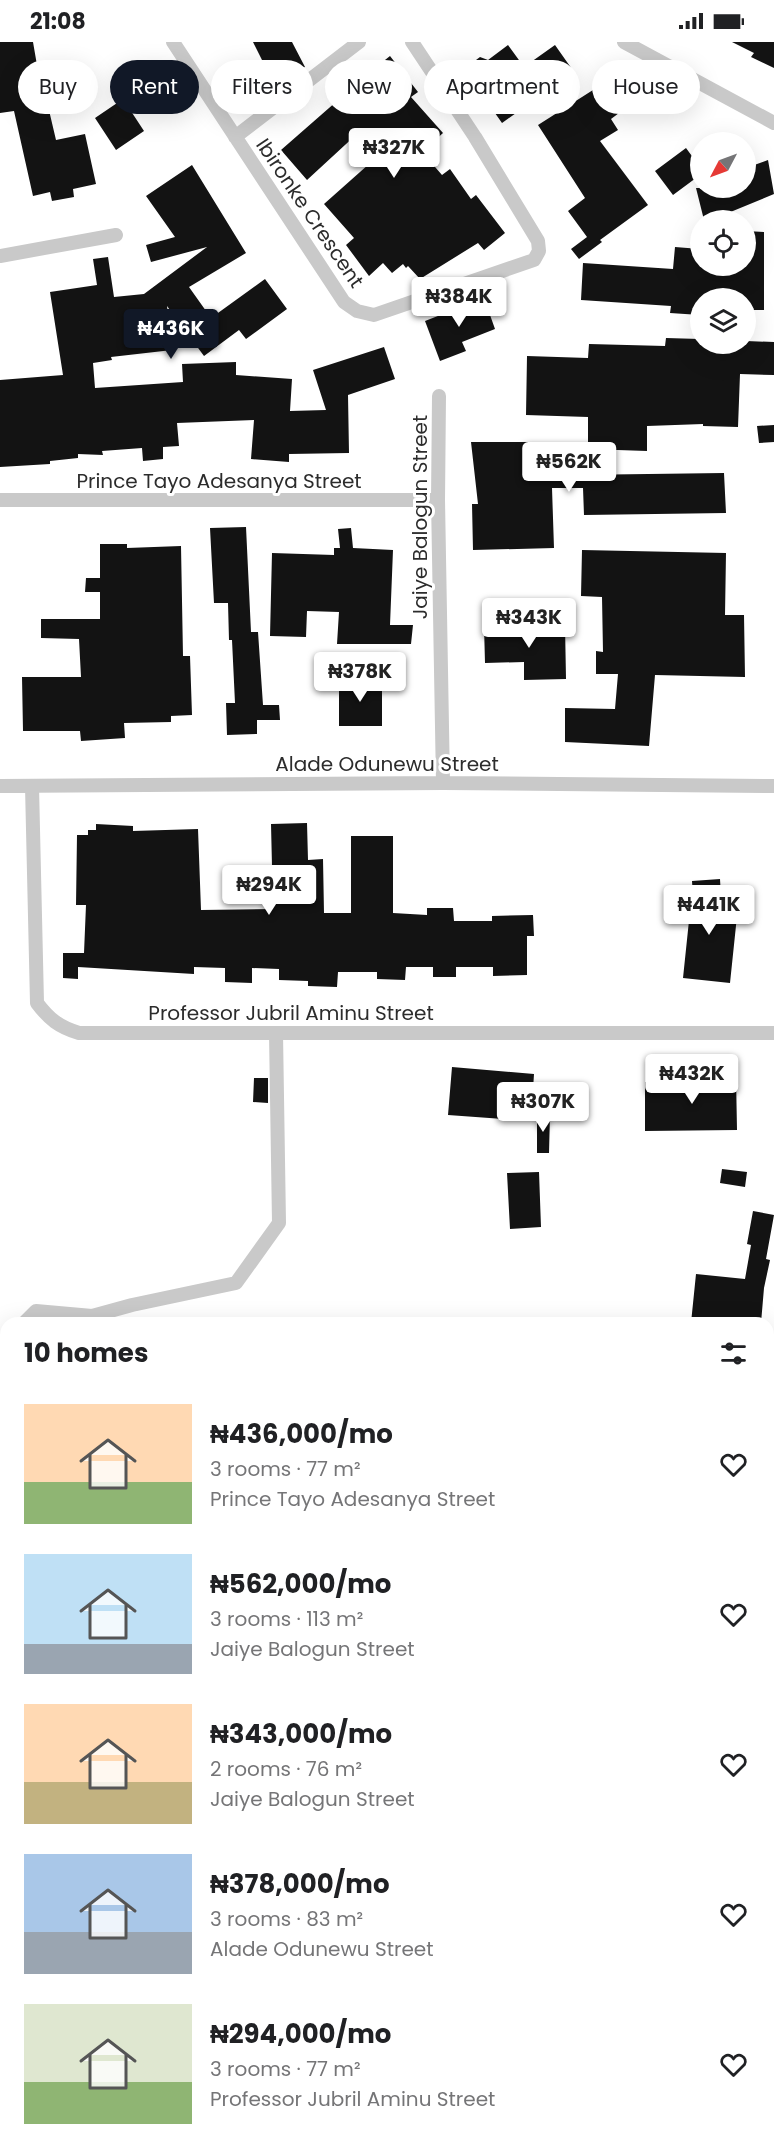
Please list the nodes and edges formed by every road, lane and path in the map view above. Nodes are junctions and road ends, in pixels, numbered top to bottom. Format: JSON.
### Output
{"nodes":[{"id":1,"x":173,"y":42,"type":"edge"},
{"id":2,"x":359,"y":42,"type":"edge"},
{"id":3,"x":412,"y":42,"type":"edge"},
{"id":4,"x":624,"y":42,"type":"edge"},
{"id":5,"x":774,"y":123,"type":"edge"},
{"id":6,"x":235,"y":137,"type":"junction"},
{"id":7,"x":116,"y":236,"type":"dead end"},
{"id":8,"x":0,"y":256,"type":"edge"},
{"id":9,"x":439,"y":396,"type":"dead end"},
{"id":10,"x":0,"y":500,"type":"edge"},
{"id":11,"x":438,"y":500,"type":"junction"},
{"id":12,"x":443,"y":783,"type":"junction"},
{"id":13,"x":0,"y":786,"type":"edge"},
{"id":14,"x":32,"y":786,"type":"junction"},
{"id":15,"x":774,"y":786,"type":"edge"},
{"id":16,"x":276,"y":1033,"type":"junction"},
{"id":17,"x":774,"y":1033,"type":"edge"},
{"id":18,"x":30,"y":1317,"type":"edge"},
{"id":19,"x":78,"y":1317,"type":"edge"},
{"id":20,"x":98,"y":1317,"type":"edge"}],
"edges":[{"from":1,"to":6,"type":"street"},
{"from":2,"to":6,"type":"street","name":"Ibironke Crescent"},
{"from":3,"to":6,"type":"street","name":"Ibironke Crescent"},
{"from":4,"to":5,"type":"street"},
{"from":7,"to":8,"type":"street"},
{"from":9,"to":11,"type":"street","name":"Jaiye Balogun Street"},
{"from":10,"to":11,"type":"street","name":"Prince Tayo Adesanya Street"},
{"from":11,"to":12,"type":"street","name":"Jaiye Balogun Street"},
{"from":12,"to":14,"type":"street","name":"Alade Odunewu Street"},
{"from":12,"to":15,"type":"street","name":"Alade Odunewu Street"},
{"from":13,"to":14,"type":"street","name":"Alade Odunewu Street"},
{"from":14,"to":16,"type":"street","name":"Professor Jubril Aminu Street"},
{"from":16,"to":17,"type":"street","name":"Professor Jubril Aminu Street"},
{"from":16,"to":20,"type":"street"},
{"from":18,"to":19,"type":"street"}]}
